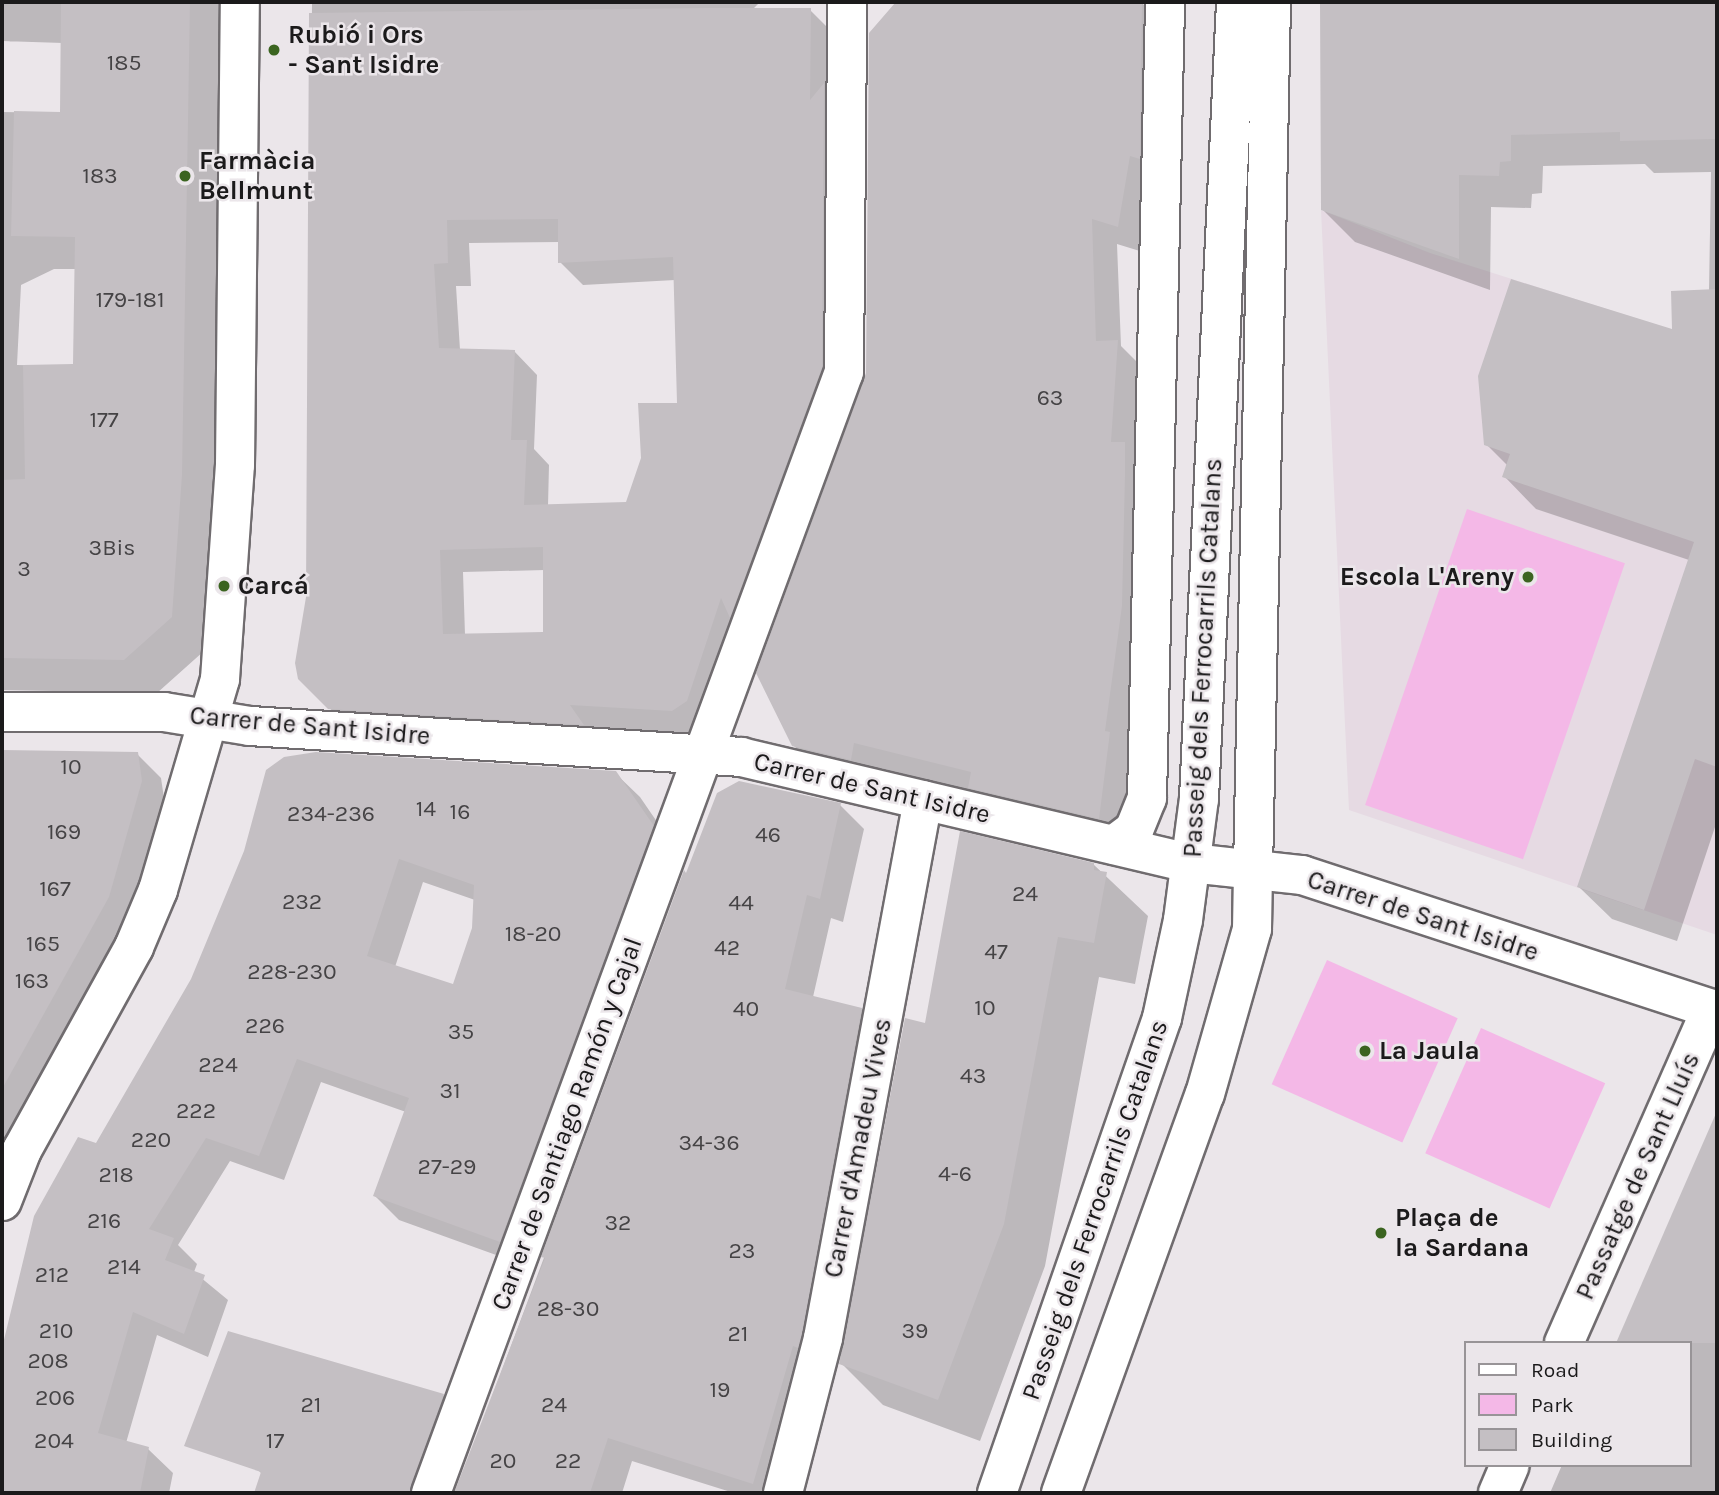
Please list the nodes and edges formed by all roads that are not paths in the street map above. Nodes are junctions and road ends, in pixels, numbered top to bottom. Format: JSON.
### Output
{"nodes":[{"id":1,"x":240,"y":2,"type":"edge"},
{"id":2,"x":848,"y":2,"type":"edge"},
{"id":3,"x":1165,"y":2,"type":"edge"},
{"id":4,"x":1236,"y":2,"type":"edge"},
{"id":5,"x":1271,"y":2,"type":"edge"},
{"id":6,"x":2,"y":712,"type":"edge"},
{"id":7,"x":209,"y":719,"type":"junction"},
{"id":8,"x":703,"y":754,"type":"junction"},
{"id":9,"x":923,"y":800,"type":"junction"},
{"id":10,"x":1114,"y":845,"type":"junction"},
{"id":11,"x":1191,"y":863,"type":"junction"},
{"id":12,"x":1253,"y":870,"type":"junction"},
{"id":13,"x":1714,"y":1010,"type":"edge"},
{"id":14,"x":2,"y":1201,"type":"edge"},
{"id":15,"x":1565,"y":1341,"type":"edge"},
{"id":16,"x":1509,"y":1467,"type":"edge"},
{"id":17,"x":431,"y":1493,"type":"edge"},
{"id":18,"x":783,"y":1493,"type":"edge"},
{"id":19,"x":997,"y":1493,"type":"edge"},
{"id":20,"x":1061,"y":1493,"type":"edge"},
{"id":21,"x":1498,"y":1493,"type":"edge"}],
"edges":[{"from":1,"to":7,"type":"street"},
{"from":2,"to":8,"type":"street","name":"Carrer de Santiago Ramón y Cajal"},
{"from":3,"to":10,"type":"street","name":"Passeig dels Ferrocarrils Catalans"},
{"from":4,"to":11,"type":"street","name":"Passeig dels Ferrocarrils Catalans"},
{"from":5,"to":12,"type":"street","name":"Passeig dels Ferrocarrils Catalans"},
{"from":6,"to":7,"type":"street","name":"Carrer de Sant Isidre"},
{"from":7,"to":8,"type":"street","name":"Carrer de Sant Isidre"},
{"from":7,"to":14,"type":"street"},
{"from":8,"to":9,"type":"street","name":"Carrer de Sant Isidre"},
{"from":8,"to":17,"type":"street","name":"Carrer de Santiago Ramón y Cajal"},
{"from":9,"to":10,"type":"street","name":"Carrer de Sant Isidre"},
{"from":9,"to":18,"type":"street","name":"Carrer d'Amadeu Vives"},
{"from":10,"to":11,"type":"street","name":"Carrer de Sant Isidre"},
{"from":11,"to":12,"type":"street","name":"Carrer de Sant Isidre"},
{"from":11,"to":19,"type":"street","name":"Passeig dels Ferrocarrils Catalans"},
{"from":12,"to":13,"type":"street","name":"Carrer de Sant Isidre"},
{"from":12,"to":20,"type":"street","name":"Passeig dels Ferrocarrils Catalans"},
{"from":13,"to":15,"type":"street","name":"Passatge de Sant Lluís"},
{"from":16,"to":21,"type":"street"}]}
